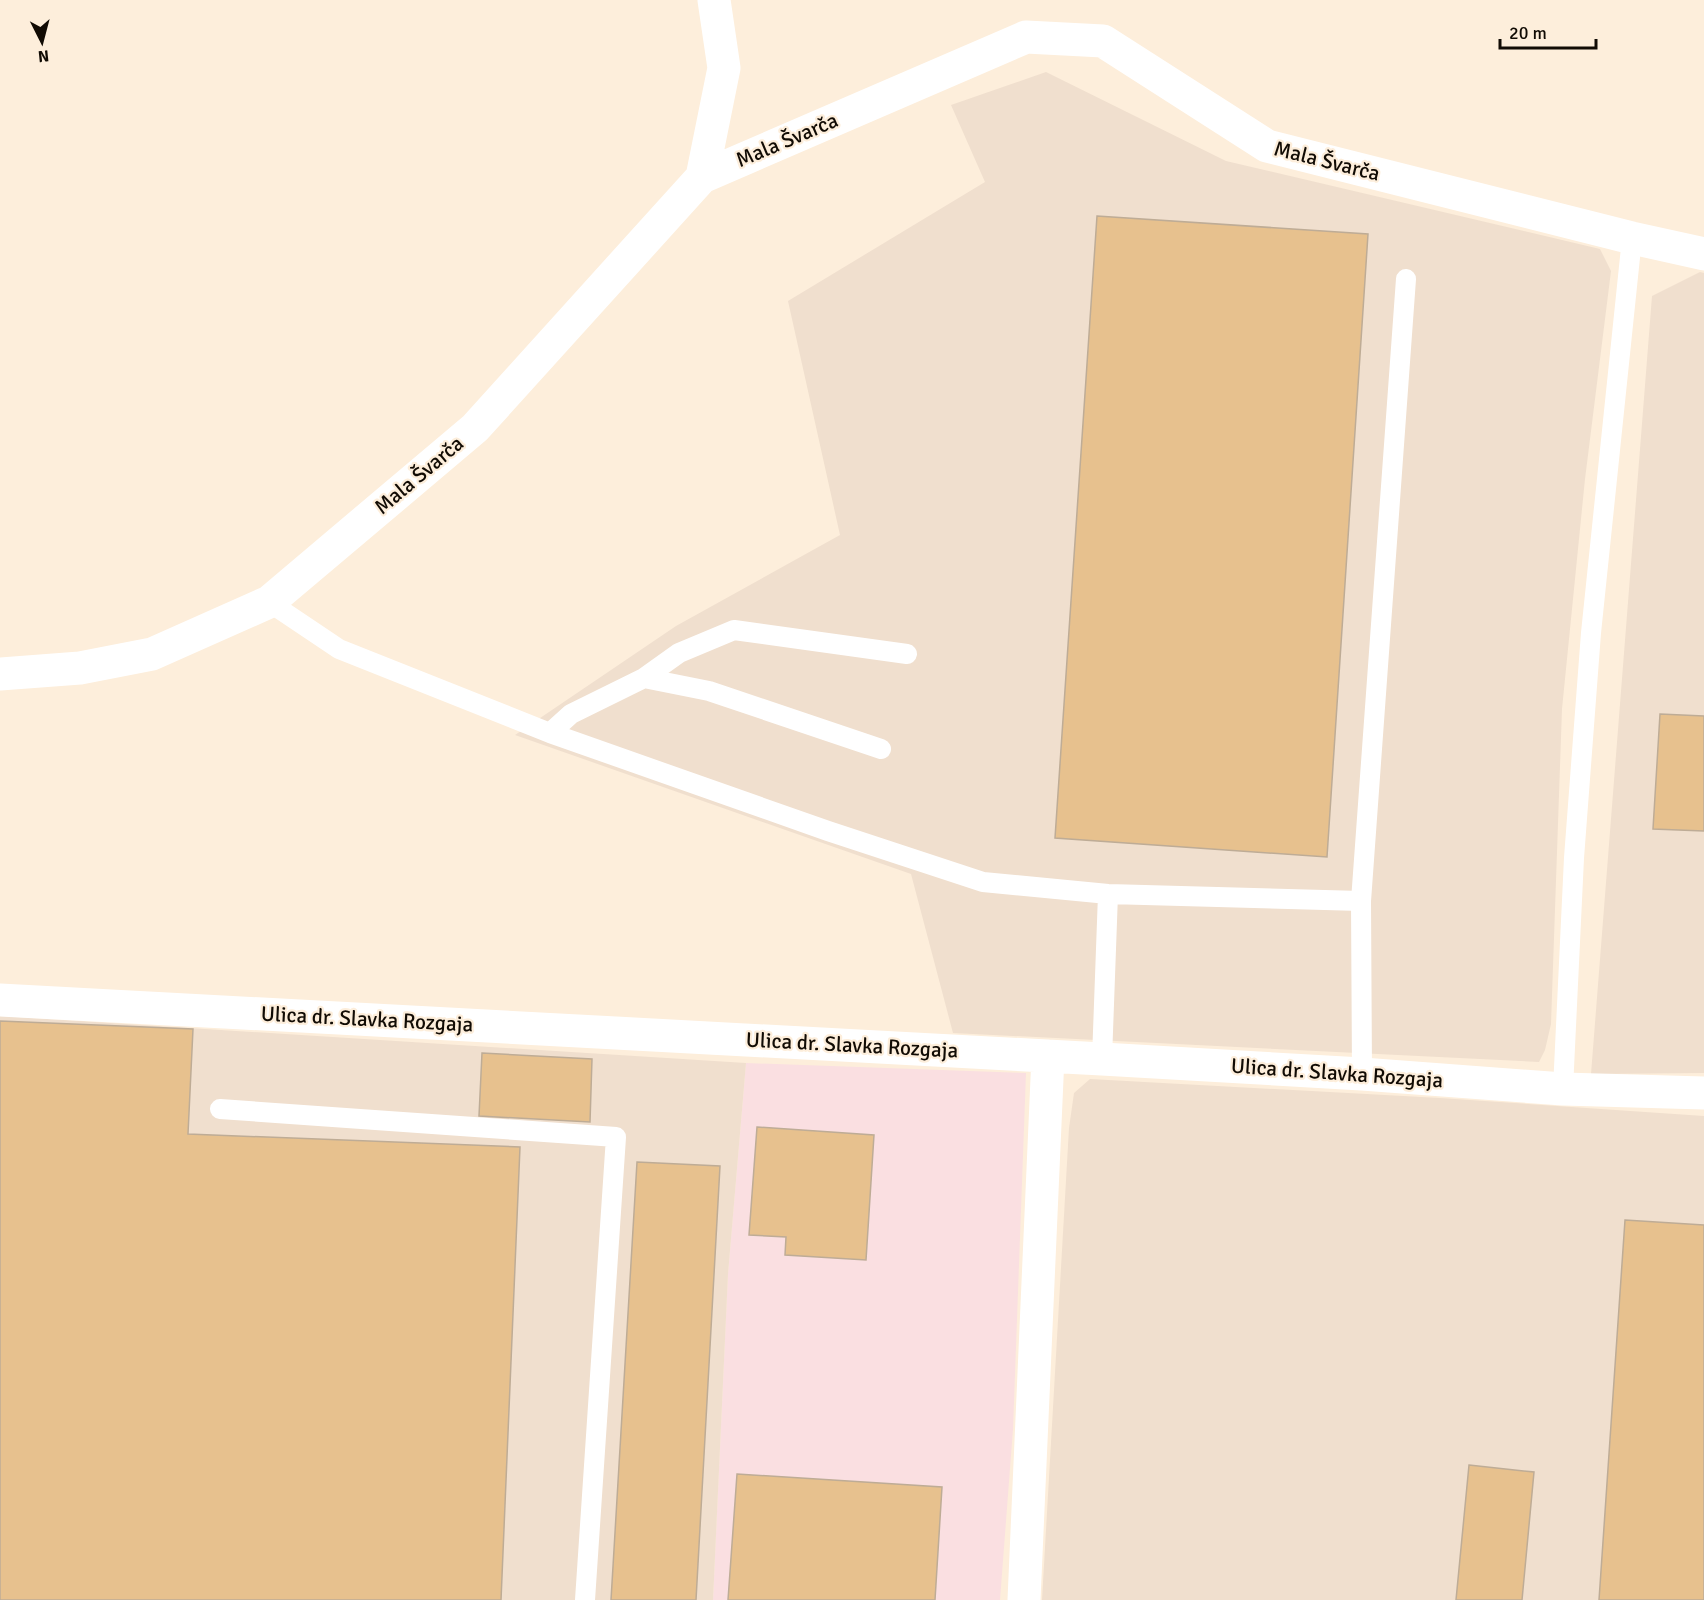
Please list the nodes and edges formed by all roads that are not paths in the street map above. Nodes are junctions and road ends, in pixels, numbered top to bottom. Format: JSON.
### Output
{"nodes":[{"id":1,"x":714,"y":0,"type":"edge"},
{"id":2,"x":702,"y":177,"type":"junction"},
{"id":3,"x":1632,"y":238,"type":"junction"},
{"id":4,"x":1704,"y":254,"type":"edge"},
{"id":5,"x":1406,"y":279,"type":"dead end"},
{"id":6,"x":269,"y":602,"type":"junction"},
{"id":7,"x":907,"y":654,"type":"dead end"},
{"id":8,"x":0,"y":674,"type":"edge"},
{"id":9,"x":644,"y":678,"type":"junction"},
{"id":10,"x":550,"y":733,"type":"junction"},
{"id":11,"x":881,"y":749,"type":"dead end"},
{"id":12,"x":1108,"y":894,"type":"junction"},
{"id":13,"x":1361,"y":901,"type":"junction"},
{"id":14,"x":0,"y":1000,"type":"edge"},
{"id":15,"x":1048,"y":1056,"type":"junction"},
{"id":16,"x":1102,"y":1059,"type":"junction"},
{"id":17,"x":1362,"y":1074,"type":"junction"},
{"id":18,"x":1563,"y":1089,"type":"junction"},
{"id":19,"x":1704,"y":1093,"type":"edge"},
{"id":20,"x":220,"y":1109,"type":"dead end"},
{"id":21,"x":585,"y":1600,"type":"edge"},
{"id":22,"x":1024,"y":1600,"type":"edge"}],
"edges":[{"from":1,"to":2,"type":"street"},
{"from":2,"to":3,"type":"street","name":"Mala Švarča"},
{"from":2,"to":6,"type":"street","name":"Mala Švarča"},
{"from":3,"to":4,"type":"street","name":"Mala Švarča"},
{"from":3,"to":18,"type":"lane"},
{"from":5,"to":13,"type":"lane"},
{"from":6,"to":8,"type":"street","name":"Mala Švarča"},
{"from":6,"to":10,"type":"lane"},
{"from":7,"to":9,"type":"lane"},
{"from":9,"to":10,"type":"lane"},
{"from":9,"to":11,"type":"lane"},
{"from":10,"to":12,"type":"lane"},
{"from":12,"to":13,"type":"lane"},
{"from":12,"to":16,"type":"lane"},
{"from":13,"to":17,"type":"lane"},
{"from":14,"to":15,"type":"street","name":"Ulica dr. Slavka Rozgaja"},
{"from":15,"to":16,"type":"street","name":"Ulica dr. Slavka Rozgaja"},
{"from":15,"to":22,"type":"street"},
{"from":16,"to":17,"type":"street","name":"Ulica dr. Slavka Rozgaja"},
{"from":17,"to":18,"type":"street","name":"Ulica dr. Slavka Rozgaja"},
{"from":18,"to":19,"type":"street","name":"Ulica dr. Slavka Rozgaja"},
{"from":20,"to":21,"type":"lane"}]}
